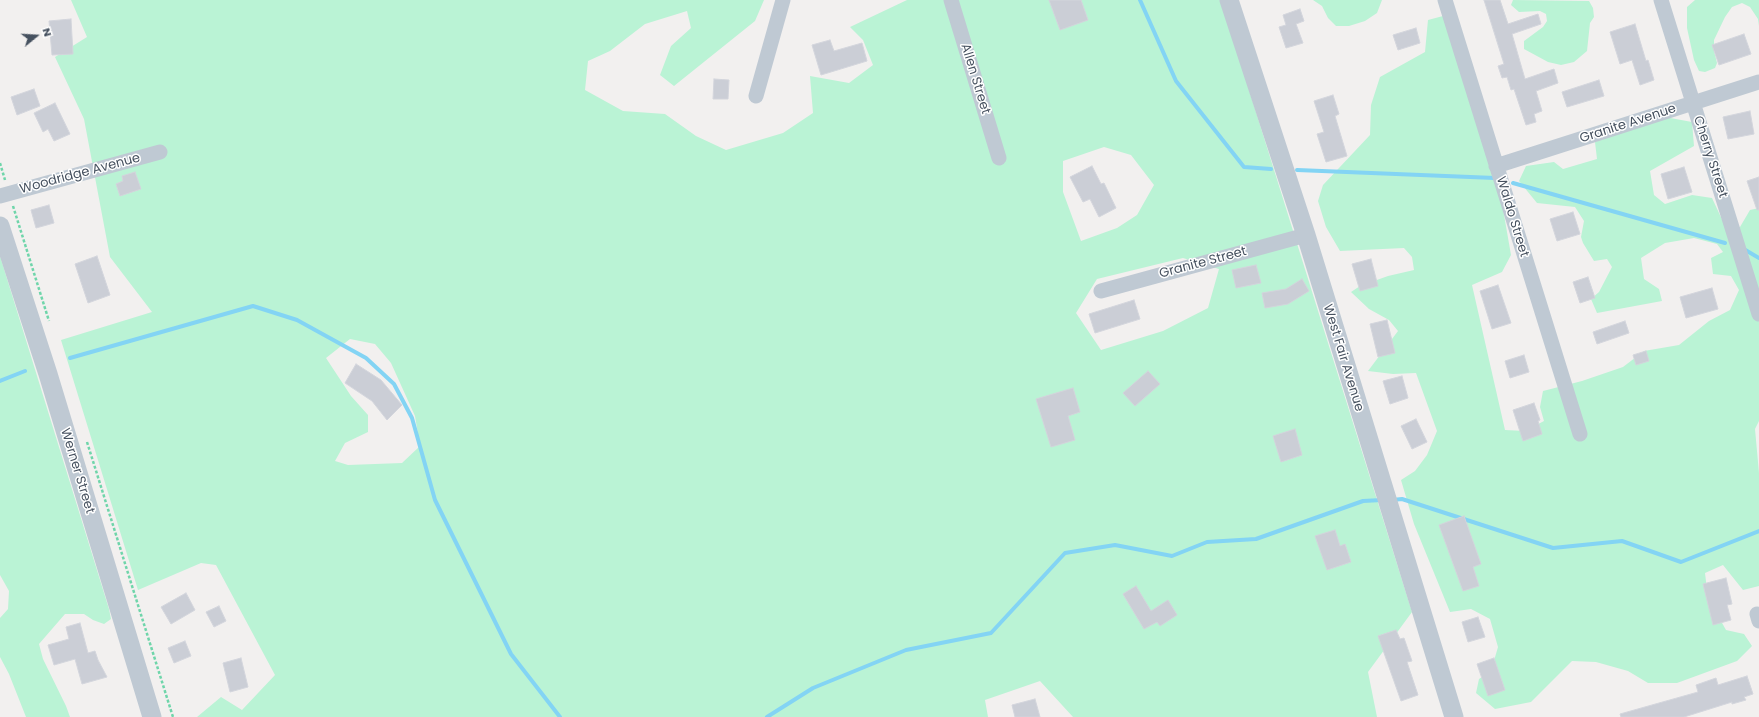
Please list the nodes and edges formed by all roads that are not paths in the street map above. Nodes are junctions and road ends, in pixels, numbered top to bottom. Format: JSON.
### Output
{"nodes":[{"id":1,"x":783,"y":0,"type":"edge"},
{"id":2,"x":951,"y":0,"type":"edge"},
{"id":3,"x":1229,"y":0,"type":"edge"},
{"id":4,"x":1445,"y":0,"type":"edge"},
{"id":5,"x":1661,"y":0,"type":"edge"},
{"id":6,"x":1759,"y":82,"type":"edge"},
{"id":7,"x":756,"y":96,"type":"dead end"},
{"id":8,"x":1693,"y":103,"type":"junction"},
{"id":9,"x":160,"y":152,"type":"dead end"},
{"id":10,"x":999,"y":158,"type":"dead end"},
{"id":11,"x":1496,"y":166,"type":"junction"},
{"id":12,"x":0,"y":196,"type":"edge"},
{"id":13,"x":0,"y":226,"type":"edge"},
{"id":14,"x":1306,"y":235,"type":"junction"},
{"id":15,"x":1101,"y":291,"type":"dead end"},
{"id":16,"x":1759,"y":314,"type":"edge"},
{"id":17,"x":1580,"y":434,"type":"dead end"},
{"id":18,"x":152,"y":717,"type":"edge"},
{"id":19,"x":1454,"y":717,"type":"edge"}],
"edges":[{"from":1,"to":7,"type":"street"},
{"from":2,"to":10,"type":"street","name":"Allen Street"},
{"from":3,"to":14,"type":"street","name":"West Fair Avenue"},
{"from":4,"to":11,"type":"street","name":"Waldo Street"},
{"from":5,"to":8,"type":"street","name":"Cherry Street"},
{"from":6,"to":8,"type":"street","name":"Granite Avenue"},
{"from":8,"to":11,"type":"street","name":"Granite Avenue"},
{"from":8,"to":16,"type":"street","name":"Cherry Street"},
{"from":9,"to":12,"type":"street","name":"Woodridge Avenue"},
{"from":11,"to":17,"type":"street","name":"Waldo Street"},
{"from":13,"to":18,"type":"street","name":"Werner Street"},
{"from":14,"to":15,"type":"street","name":"Granite Street"},
{"from":14,"to":19,"type":"street","name":"West Fair Avenue"}]}
